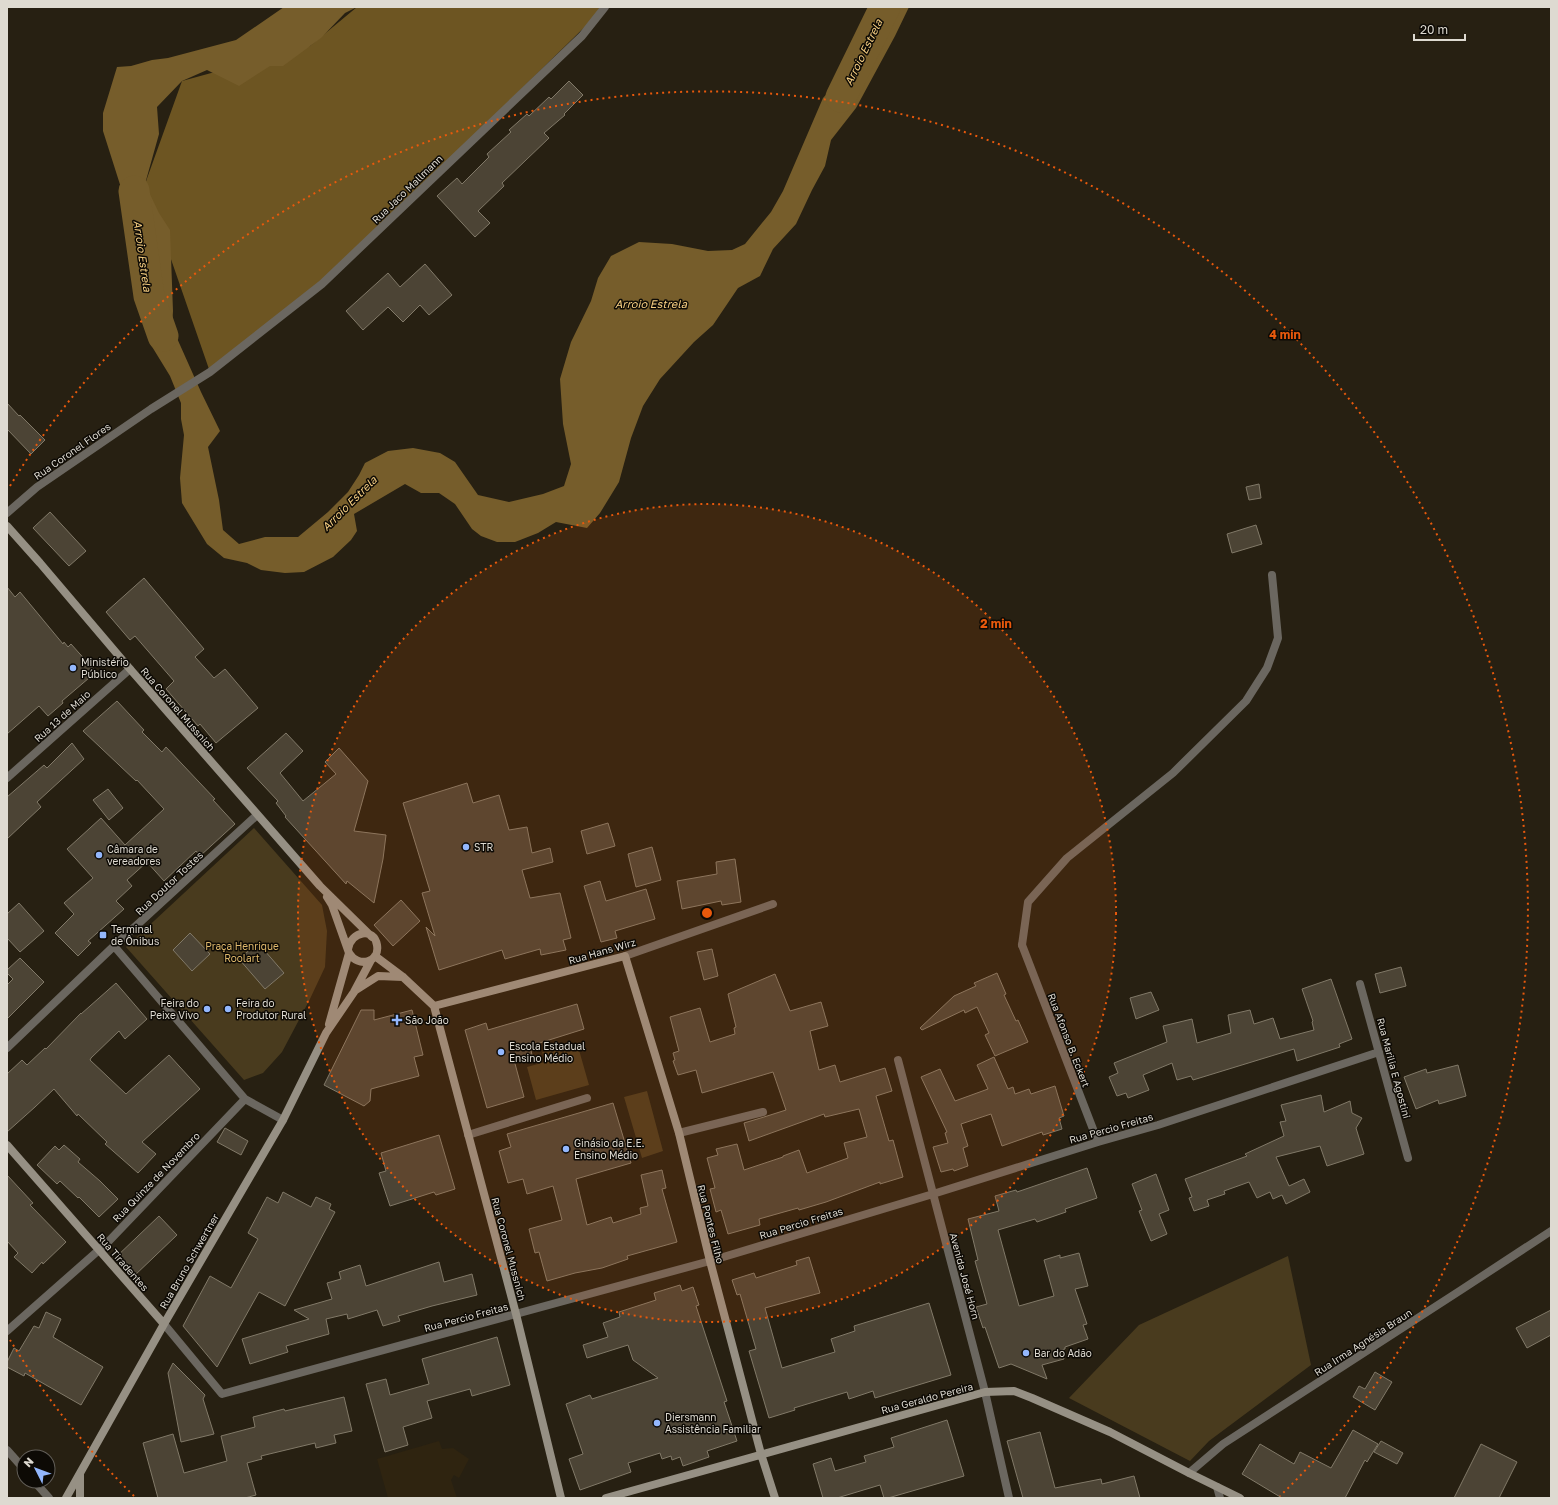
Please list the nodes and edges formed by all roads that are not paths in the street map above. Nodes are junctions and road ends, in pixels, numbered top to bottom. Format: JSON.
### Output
{"nodes":[{"id":1,"x":606,"y":7,"type":"edge"},
{"id":2,"x":151,"y":409,"type":"joint"},
{"id":3,"x":7,"y":513,"type":"edge"},
{"id":4,"x":7,"y":526,"type":"edge"},
{"id":5,"x":1272,"y":575,"type":"dead end"},
{"id":6,"x":130,"y":669,"type":"junction"},
{"id":7,"x":7,"y":778,"type":"edge"},
{"id":8,"x":257,"y":815,"type":"junction"},
{"id":9,"x":320,"y":886,"type":"junction"},
{"id":10,"x":773,"y":904,"type":"dead end"},
{"id":11,"x":372,"y":937,"type":"junction"},
{"id":12,"x":114,"y":946,"type":"junction"},
{"id":13,"x":348,"y":951,"type":"junction"},
{"id":14,"x":625,"y":956,"type":"junction"},
{"id":15,"x":373,"y":958,"type":"junction"},
{"id":16,"x":403,"y":977,"type":"junction"},
{"id":17,"x":1360,"y":984,"type":"dead end"},
{"id":18,"x":354,"y":992,"type":"junction"},
{"id":19,"x":434,"y":1006,"type":"junction"},
{"id":20,"x":326,"y":1033,"type":"junction"},
{"id":21,"x":7,"y":1048,"type":"edge"},
{"id":22,"x":1379,"y":1052,"type":"junction"},
{"id":23,"x":898,"y":1060,"type":"dead end"},
{"id":24,"x":587,"y":1098,"type":"dead end"},
{"id":25,"x":245,"y":1099,"type":"junction"},
{"id":26,"x":763,"y":1112,"type":"dead end"},
{"id":27,"x":283,"y":1120,"type":"junction"},
{"id":28,"x":679,"y":1133,"type":"junction"},
{"id":29,"x":468,"y":1134,"type":"junction"},
{"id":30,"x":1098,"y":1142,"type":"junction"},
{"id":31,"x":7,"y":1145,"type":"edge"},
{"id":32,"x":1408,"y":1158,"type":"dead end"},
{"id":33,"x":933,"y":1194,"type":"junction"},
{"id":34,"x":1551,"y":1231,"type":"edge"},
{"id":35,"x":100,"y":1249,"type":"junction"},
{"id":36,"x":710,"y":1261,"type":"junction"},
{"id":37,"x":516,"y":1314,"type":"junction"},
{"id":38,"x":164,"y":1324,"type":"junction"},
{"id":39,"x":7,"y":1331,"type":"edge"},
{"id":40,"x":985,"y":1392,"type":"junction"},
{"id":41,"x":222,"y":1394,"type":"joint"},
{"id":42,"x":7,"y":1450,"type":"edge"},
{"id":43,"x":762,"y":1454,"type":"junction"},
{"id":44,"x":16,"y":1460,"type":"edge"},
{"id":45,"x":1189,"y":1473,"type":"junction"},
{"id":46,"x":80,"y":1474,"type":"junction"},
{"id":47,"x":1217,"y":1487,"type":"junction"},
{"id":48,"x":41,"y":1489,"type":"edge"},
{"id":49,"x":49,"y":1498,"type":"edge"},
{"id":50,"x":66,"y":1498,"type":"edge"},
{"id":51,"x":80,"y":1498,"type":"edge"},
{"id":52,"x":561,"y":1498,"type":"edge"},
{"id":53,"x":606,"y":1498,"type":"edge"},
{"id":54,"x":775,"y":1498,"type":"edge"},
{"id":55,"x":1009,"y":1498,"type":"edge"},
{"id":56,"x":1220,"y":1498,"type":"edge"},
{"id":57,"x":1240,"y":1498,"type":"edge"}],
"edges":[{"from":1,"to":2,"type":"street","name":"Rua Jaco Mallmann"},
{"from":2,"to":3,"type":"street","name":"Rua Coronel Flores"},
{"from":4,"to":6,"type":"main road","name":"Rua Coronel Mussnich"},
{"from":5,"to":30,"type":"street","name":"Rua Afonso B. Eckert"},
{"from":6,"to":7,"type":"street","name":"Rua 13 de Maio"},
{"from":6,"to":8,"type":"main road","name":"Rua Coronel Mussnich"},
{"from":8,"to":9,"type":"main road","name":"Rua Coronel Mussnich"},
{"from":8,"to":12,"type":"street","name":"Rua Doutor Tostes"},
{"from":9,"to":11,"type":"main road","name":"Rua Coronel Mussnich"},
{"from":9,"to":13,"type":"main road","name":"Rua Coronel Mussnich"},
{"from":10,"to":14,"type":"street","name":"Rua Hans Wirz"},
{"from":11,"to":13,"type":"main road"},
{"from":11,"to":15,"type":"main road"},
{"from":12,"to":21,"type":"street","name":"Rua Doutor Tostes"},
{"from":12,"to":25,"type":"street"},
{"from":13,"to":15,"type":"main road"},
{"from":13,"to":20,"type":"main road","name":"Rua Bruno Schwertner"},
{"from":14,"to":19,"type":"main road","name":"Rua Hans Wirz"},
{"from":14,"to":28,"type":"main road","name":"Rua Pontes Filho"},
{"from":15,"to":16,"type":"main road"},
{"from":15,"to":18,"type":"main road","name":"Rua Bruno Schwertner"},
{"from":16,"to":18,"type":"main road"},
{"from":16,"to":19,"type":"main road"},
{"from":17,"to":22,"type":"street","name":"Rua Marilia E Agostini"},
{"from":18,"to":20,"type":"main road","name":"Rua Bruno Schwertner"},
{"from":19,"to":29,"type":"main road","name":"Rua Coronel Mussnich"},
{"from":20,"to":27,"type":"main road","name":"Rua Bruno Schwertner"},
{"from":22,"to":30,"type":"street","name":"Rua Percio Freitas"},
{"from":22,"to":32,"type":"street","name":"Rua Marilia E Agostini"},
{"from":23,"to":33,"type":"street","name":"Avenida José Horn"},
{"from":24,"to":29,"type":"street"},
{"from":25,"to":27,"type":"street"},
{"from":25,"to":35,"type":"street","name":"Rua Quinze de Novembro"},
{"from":26,"to":28,"type":"street"},
{"from":27,"to":38,"type":"main road","name":"Rua Bruno Schwertner"},
{"from":28,"to":36,"type":"main road","name":"Rua Pontes Filho"},
{"from":29,"to":37,"type":"main road","name":"Rua Coronel Mussnich"},
{"from":30,"to":33,"type":"street","name":"Rua Percio Freitas"},
{"from":31,"to":35,"type":"main road","name":"Rua Tiradentes"},
{"from":33,"to":36,"type":"street","name":"Rua Percio Freitas"},
{"from":33,"to":40,"type":"street","name":"Avenida José Horn"},
{"from":34,"to":45,"type":"street","name":"Rua Irma Agnésia Braun"},
{"from":35,"to":38,"type":"main road","name":"Rua Tiradentes"},
{"from":35,"to":39,"type":"street","name":"Rua Quinze de Novembro"},
{"from":36,"to":37,"type":"street","name":"Rua Percio Freitas"},
{"from":36,"to":43,"type":"main road","name":"Rua Pontes Filho"},
{"from":37,"to":41,"type":"street","name":"Rua Percio Freitas"},
{"from":37,"to":52,"type":"main road","name":"Rua Coronel Mussnich"},
{"from":38,"to":41,"type":"street","name":"Rua Tiradentes"},
{"from":38,"to":46,"type":"main road","name":"Rua Bruno Schwertner"},
{"from":40,"to":43,"type":"main road","name":"Rua Geraldo Pereira"},
{"from":40,"to":45,"type":"main road","name":"Rua Geraldo Pereira"},
{"from":40,"to":55,"type":"street","name":"Avenida José Horn"},
{"from":42,"to":44,"type":"street"},
{"from":43,"to":53,"type":"main road","name":"Rua Geraldo Pereira"},
{"from":43,"to":54,"type":"main road","name":"Rua Pontes Filho"},
{"from":45,"to":47,"type":"main road","name":"Rua Geraldo Pereira"},
{"from":46,"to":50,"type":"main road","name":"Rua Bruno Schwertner"},
{"from":46,"to":51,"type":"main road"},
{"from":47,"to":56,"type":"street"},
{"from":47,"to":57,"type":"main road","name":"Rua Geraldo Pereira"},
{"from":48,"to":49,"type":"street"}]}
